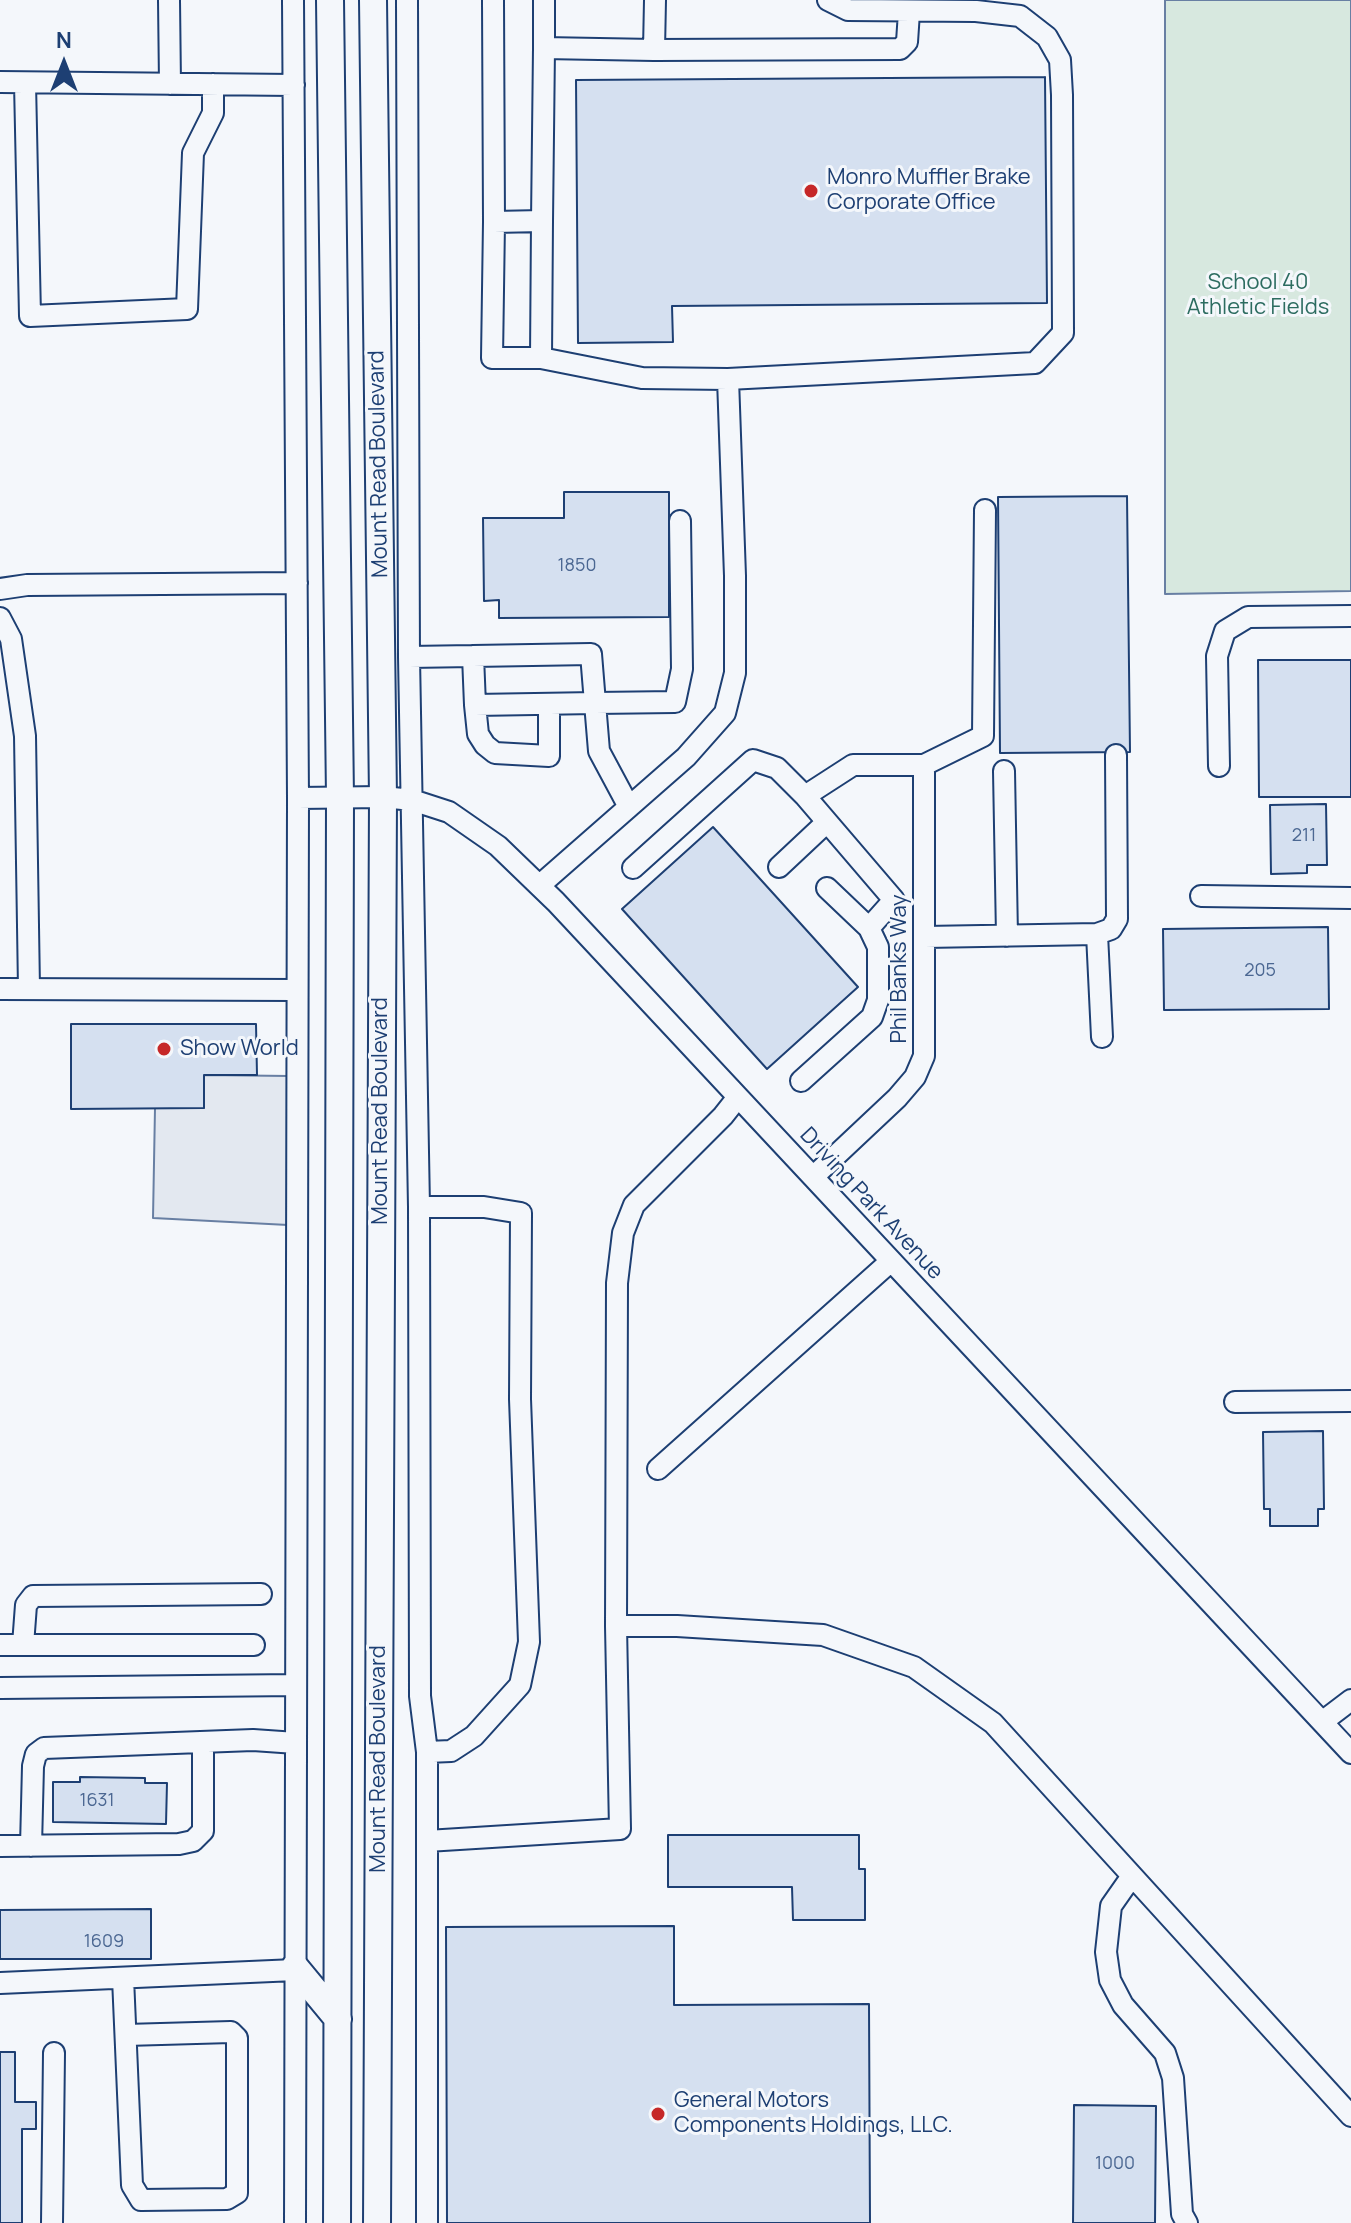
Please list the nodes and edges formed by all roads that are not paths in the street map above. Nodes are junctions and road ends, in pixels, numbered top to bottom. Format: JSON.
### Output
{"nodes":[{"id":1,"x":169,"y":0,"type":"edge"},
{"id":2,"x":293,"y":0,"type":"edge"},
{"id":3,"x":330,"y":0,"type":"edge"},
{"id":4,"x":373,"y":0,"type":"edge"},
{"id":5,"x":407,"y":0,"type":"edge"},
{"id":6,"x":493,"y":0,"type":"edge"},
{"id":7,"x":544,"y":0,"type":"edge"},
{"id":8,"x":655,"y":0,"type":"edge"},
{"id":9,"x":828,"y":0,"type":"edge"},
{"id":10,"x":909,"y":12,"type":"junction"},
{"id":11,"x":544,"y":48,"type":"junction"},
{"id":12,"x":654,"y":50,"type":"junction"},
{"id":13,"x":0,"y":82,"type":"edge"},
{"id":14,"x":25,"y":83,"type":"junction"},
{"id":15,"x":170,"y":84,"type":"junction"},
{"id":16,"x":213,"y":84,"type":"junction"},
{"id":17,"x":294,"y":85,"type":"junction"},
{"id":18,"x":542,"y":221,"type":"junction"},
{"id":19,"x":494,"y":222,"type":"junction"},
{"id":20,"x":541,"y":358,"type":"junction"},
{"id":21,"x":728,"y":379,"type":"junction"},
{"id":22,"x":985,"y":510,"type":"dead end"},
{"id":23,"x":680,"y":521,"type":"dead end"},
{"id":24,"x":297,"y":583,"type":"junction"},
{"id":25,"x":0,"y":589,"type":"edge"},
{"id":26,"x":1351,"y":616,"type":"edge"},
{"id":27,"x":0,"y":618,"type":"edge"},
{"id":28,"x":473,"y":656,"type":"junction"},
{"id":29,"x":409,"y":657,"type":"junction"},
{"id":30,"x":595,"y":703,"type":"junction"},
{"id":31,"x":549,"y":704,"type":"junction"},
{"id":32,"x":475,"y":705,"type":"junction"},
{"id":33,"x":1116,"y":755,"type":"dead end"},
{"id":34,"x":924,"y":765,"type":"junction"},
{"id":35,"x":1219,"y":766,"type":"dead end"},
{"id":36,"x":1004,"y":771,"type":"dead end"},
{"id":37,"x":805,"y":796,"type":"junction"},
{"id":38,"x":340,"y":797,"type":"junction"},
{"id":39,"x":383,"y":797,"type":"junction"},
{"id":40,"x":298,"y":798,"type":"junction"},
{"id":41,"x":412,"y":800,"type":"junction"},
{"id":42,"x":629,"y":807,"type":"junction"},
{"id":43,"x":827,"y":822,"type":"junction"},
{"id":44,"x":779,"y":867,"type":"dead end"},
{"id":45,"x":633,"y":868,"type":"dead end"},
{"id":46,"x":540,"y":885,"type":"junction"},
{"id":47,"x":827,"y":888,"type":"dead end"},
{"id":48,"x":1201,"y":896,"type":"dead end"},
{"id":49,"x":1351,"y":898,"type":"edge"},
{"id":50,"x":894,"y":900,"type":"junction"},
{"id":51,"x":869,"y":928,"type":"junction"},
{"id":52,"x":925,"y":930,"type":"junction"},
{"id":53,"x":1097,"y":934,"type":"junction"},
{"id":54,"x":1007,"y":936,"type":"junction"},
{"id":55,"x":0,"y":989,"type":"edge"},
{"id":56,"x":29,"y":989,"type":"junction"},
{"id":57,"x":297,"y":990,"type":"junction"},
{"id":58,"x":1102,"y":1037,"type":"dead end"},
{"id":59,"x":801,"y":1081,"type":"dead end"},
{"id":60,"x":738,"y":1097,"type":"junction"},
{"id":61,"x":813,"y":1177,"type":"junction"},
{"id":62,"x":418,"y":1198,"type":"junction"},
{"id":63,"x":891,"y":1261,"type":"junction"},
{"id":64,"x":1351,"y":1401,"type":"edge"},
{"id":65,"x":1235,"y":1402,"type":"dead end"},
{"id":66,"x":658,"y":1469,"type":"dead end"},
{"id":67,"x":261,"y":1594,"type":"dead end"},
{"id":68,"x":616,"y":1626,"type":"junction"},
{"id":69,"x":0,"y":1645,"type":"edge"},
{"id":70,"x":23,"y":1645,"type":"junction"},
{"id":71,"x":254,"y":1645,"type":"dead end"},
{"id":72,"x":296,"y":1685,"type":"junction"},
{"id":73,"x":0,"y":1688,"type":"edge"},
{"id":74,"x":1351,"y":1700,"type":"edge"},
{"id":75,"x":1322,"y":1722,"type":"junction"},
{"id":76,"x":203,"y":1742,"type":"junction"},
{"id":77,"x":296,"y":1743,"type":"junction"},
{"id":78,"x":427,"y":1752,"type":"junction"},
{"id":79,"x":1351,"y":1753,"type":"edge"},
{"id":80,"x":427,"y":1841,"type":"junction"},
{"id":81,"x":0,"y":1846,"type":"edge"},
{"id":82,"x":31,"y":1846,"type":"junction"},
{"id":83,"x":1132,"y":1876,"type":"junction"},
{"id":84,"x":295,"y":1968,"type":"junction"},
{"id":85,"x":123,"y":1978,"type":"junction"},
{"id":86,"x":0,"y":1983,"type":"edge"},
{"id":87,"x":338,"y":2019,"type":"junction"},
{"id":88,"x":126,"y":2035,"type":"junction"},
{"id":89,"x":54,"y":2053,"type":"dead end"},
{"id":90,"x":1351,"y":2116,"type":"edge"},
{"id":91,"x":52,"y":2223,"type":"edge"},
{"id":92,"x":295,"y":2223,"type":"edge"},
{"id":93,"x":337,"y":2223,"type":"edge"},
{"id":94,"x":377,"y":2223,"type":"edge"},
{"id":95,"x":427,"y":2223,"type":"edge"},
{"id":96,"x":1187,"y":2223,"type":"edge"}],
"edges":[{"from":1,"to":15,"type":"street"},
{"from":2,"to":17,"type":"street"},
{"from":3,"to":38,"type":"main road","name":"Mount Read Boulevard"},
{"from":4,"to":39,"type":"main road","name":"Mount Read Boulevard"},
{"from":5,"to":29,"type":"street","name":"Mount Read Boulevard"},
{"from":6,"to":19,"type":"street"},
{"from":7,"to":11,"type":"street"},
{"from":8,"to":12,"type":"street"},
{"from":9,"to":10,"type":"street"},
{"from":10,"to":12,"type":"street"},
{"from":10,"to":21,"type":"street"},
{"from":11,"to":12,"type":"street"},
{"from":11,"to":18,"type":"street"},
{"from":13,"to":14,"type":"street"},
{"from":14,"to":15,"type":"street"},
{"from":14,"to":16,"type":"street"},
{"from":15,"to":16,"type":"street"},
{"from":16,"to":17,"type":"street"},
{"from":17,"to":24,"type":"street"},
{"from":18,"to":19,"type":"street"},
{"from":18,"to":20,"type":"street"},
{"from":19,"to":20,"type":"street"},
{"from":20,"to":21,"type":"street"},
{"from":21,"to":42,"type":"street"},
{"from":22,"to":34,"type":"street"},
{"from":23,"to":30,"type":"street"},
{"from":24,"to":25,"type":"street"},
{"from":24,"to":40,"type":"street"},
{"from":26,"to":35,"type":"street"},
{"from":27,"to":56,"type":"street"},
{"from":28,"to":29,"type":"street"},
{"from":28,"to":30,"type":"street"},
{"from":28,"to":32,"type":"street"},
{"from":29,"to":41,"type":"street","name":"Mount Read Boulevard"},
{"from":30,"to":31,"type":"street"},
{"from":30,"to":42,"type":"street"},
{"from":31,"to":32,"type":"street"},
{"from":31,"to":32,"type":"street"},
{"from":33,"to":53,"type":"street"},
{"from":34,"to":37,"type":"street"},
{"from":34,"to":52,"type":"street","name":"Phil Banks Way"},
{"from":36,"to":54,"type":"street"},
{"from":37,"to":43,"type":"street"},
{"from":37,"to":45,"type":"street"},
{"from":38,"to":39,"type":"street","name":"Driving Park Avenue"},
{"from":38,"to":40,"type":"street","name":"Driving Park Avenue"},
{"from":38,"to":87,"type":"main road","name":"Mount Read Boulevard"},
{"from":39,"to":41,"type":"street","name":"Driving Park Avenue"},
{"from":39,"to":94,"type":"main road","name":"Mount Read Boulevard"},
{"from":40,"to":57,"type":"street"},
{"from":41,"to":46,"type":"street","name":"Driving Park Avenue"},
{"from":41,"to":62,"type":"street","name":"Mount Read Boulevard"},
{"from":42,"to":46,"type":"street"},
{"from":43,"to":44,"type":"street"},
{"from":43,"to":50,"type":"street"},
{"from":46,"to":60,"type":"street","name":"Driving Park Avenue"},
{"from":47,"to":51,"type":"street"},
{"from":48,"to":49,"type":"street"},
{"from":50,"to":51,"type":"street"},
{"from":50,"to":52,"type":"street"},
{"from":51,"to":59,"type":"street"},
{"from":52,"to":54,"type":"street"},
{"from":52,"to":61,"type":"street","name":"Phil Banks Way"},
{"from":53,"to":54,"type":"street"},
{"from":53,"to":58,"type":"street"},
{"from":55,"to":56,"type":"street"},
{"from":56,"to":57,"type":"street"},
{"from":57,"to":72,"type":"street"},
{"from":60,"to":61,"type":"street","name":"Driving Park Avenue"},
{"from":60,"to":68,"type":"street"},
{"from":61,"to":63,"type":"street","name":"Driving Park Avenue"},
{"from":62,"to":78,"type":"street","name":"Mount Read Boulevard"},
{"from":62,"to":78,"type":"street"},
{"from":63,"to":66,"type":"street"},
{"from":63,"to":75,"type":"street","name":"Driving Park Avenue"},
{"from":64,"to":65,"type":"street"},
{"from":67,"to":70,"type":"street"},
{"from":68,"to":80,"type":"street"},
{"from":68,"to":83,"type":"street"},
{"from":69,"to":70,"type":"street"},
{"from":70,"to":71,"type":"street"},
{"from":72,"to":73,"type":"street"},
{"from":72,"to":77,"type":"street"},
{"from":74,"to":75,"type":"street"},
{"from":75,"to":79,"type":"street","name":"Driving Park Avenue"},
{"from":76,"to":77,"type":"street"},
{"from":76,"to":82,"type":"street"},
{"from":76,"to":82,"type":"street"},
{"from":77,"to":84,"type":"street"},
{"from":78,"to":80,"type":"street","name":"Mount Read Boulevard"},
{"from":80,"to":95,"type":"street","name":"Mount Read Boulevard"},
{"from":81,"to":82,"type":"street"},
{"from":83,"to":90,"type":"street"},
{"from":83,"to":96,"type":"street"},
{"from":84,"to":85,"type":"street"},
{"from":84,"to":87,"type":"main road"},
{"from":84,"to":92,"type":"street"},
{"from":85,"to":86,"type":"street"},
{"from":85,"to":88,"type":"street"},
{"from":87,"to":93,"type":"main road","name":"Mount Read Boulevard"},
{"from":88,"to":88,"type":"street"},
{"from":89,"to":91,"type":"street"}]}
